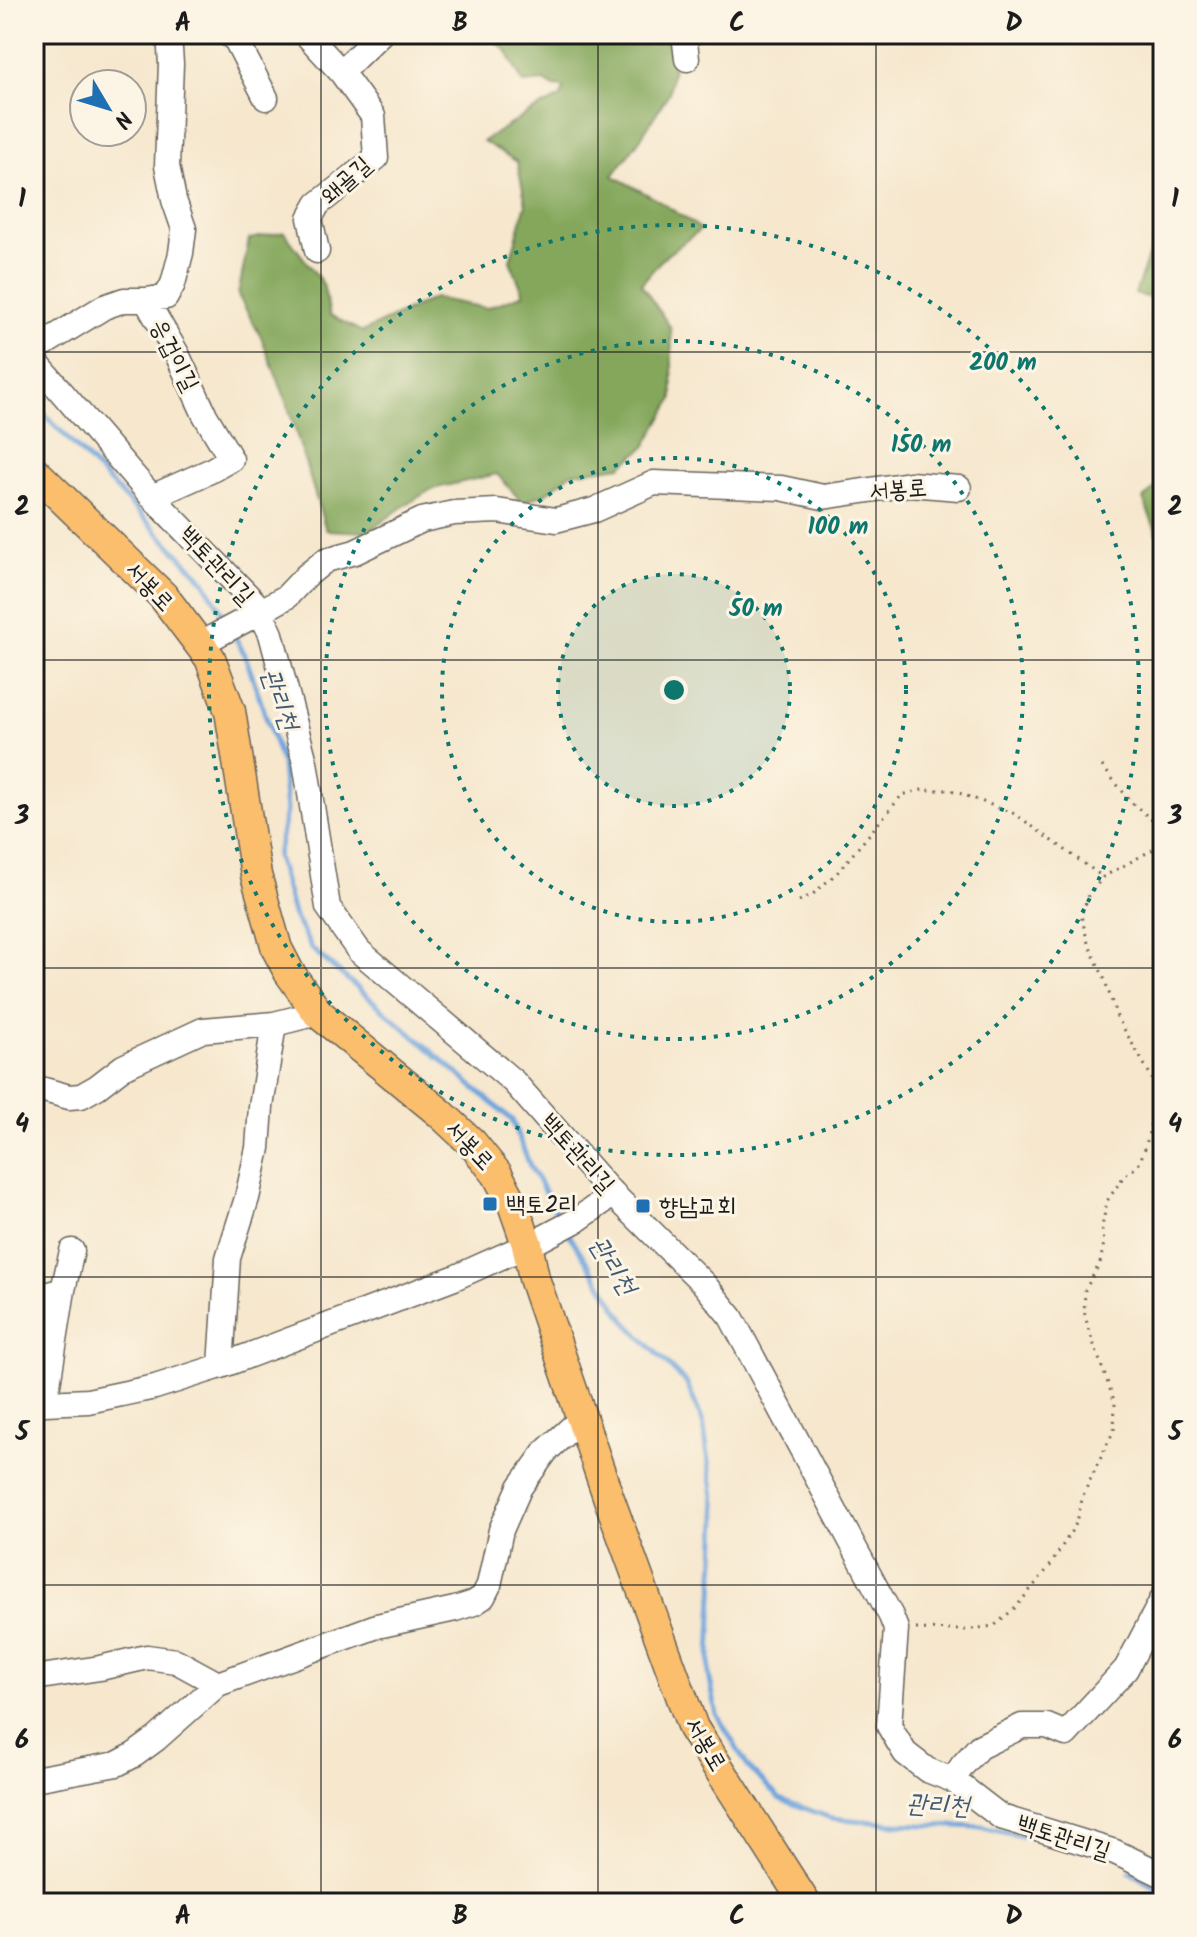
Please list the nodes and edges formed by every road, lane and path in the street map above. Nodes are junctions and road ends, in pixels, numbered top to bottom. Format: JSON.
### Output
{"nodes":[{"id":1,"x":169,"y":34,"type":"edge"},
{"id":2,"x":306,"y":34,"type":"edge"},
{"id":3,"x":380,"y":34,"type":"edge"},
{"id":4,"x":684,"y":34,"type":"edge"},
{"id":5,"x":236,"y":36,"type":"edge"},
{"id":6,"x":687,"y":59,"type":"dead end"},
{"id":7,"x":341,"y":72,"type":"junction"},
{"id":8,"x":266,"y":98,"type":"dead end"},
{"id":9,"x":317,"y":251,"type":"dead end"},
{"id":10,"x":146,"y":300,"type":"junction"},
{"id":11,"x":34,"y":350,"type":"edge"},
{"id":12,"x":34,"y":360,"type":"edge"},
{"id":13,"x":34,"y":471,"type":"edge"},
{"id":14,"x":959,"y":488,"type":"dead end"},
{"id":15,"x":152,"y":497,"type":"junction"},
{"id":16,"x":256,"y":614,"type":"junction"},
{"id":17,"x":200,"y":644,"type":"junction"},
{"id":18,"x":1102,"y":766,"type":"dead end"},
{"id":19,"x":1162,"y":832,"type":"edge"},
{"id":20,"x":1103,"y":877,"type":"junction"},
{"id":21,"x":799,"y":901,"type":"dead end"},
{"id":22,"x":318,"y":1013,"type":"junction"},
{"id":23,"x":274,"y":1024,"type":"junction"},
{"id":24,"x":34,"y":1087,"type":"edge"},
{"id":25,"x":614,"y":1194,"type":"junction"},
{"id":26,"x":534,"y":1242,"type":"junction"},
{"id":27,"x":72,"y":1251,"type":"dead end"},
{"id":28,"x":63,"y":1290,"type":"junction"},
{"id":29,"x":34,"y":1298,"type":"edge"},
{"id":30,"x":221,"y":1366,"type":"junction"},
{"id":31,"x":40,"y":1404,"type":"edge"},
{"id":32,"x":582,"y":1418,"type":"junction"},
{"id":33,"x":1163,"y":1598,"type":"edge"},
{"id":34,"x":896,"y":1629,"type":"junction"},
{"id":35,"x":34,"y":1678,"type":"edge"},
{"id":36,"x":218,"y":1684,"type":"junction"},
{"id":37,"x":34,"y":1779,"type":"edge"},
{"id":38,"x":953,"y":1780,"type":"junction"},
{"id":39,"x":1163,"y":1875,"type":"edge"},
{"id":40,"x":805,"y":1903,"type":"edge"}],
"edges":[{"from":1,"to":10,"type":"street","name":"응겁이길"},
{"from":2,"to":7,"type":"street","name":"왜골길"},
{"from":3,"to":7,"type":"street"},
{"from":4,"to":6,"type":"street"},
{"from":5,"to":8,"type":"street"},
{"from":7,"to":9,"type":"street","name":"왜골길"},
{"from":10,"to":11,"type":"street"},
{"from":10,"to":15,"type":"street","name":"응겁이길"},
{"from":12,"to":15,"type":"street","name":"백토관리길"},
{"from":13,"to":17,"type":"main road","name":"서봉로"},
{"from":14,"to":16,"type":"street","name":"서봉로"},
{"from":15,"to":16,"type":"street","name":"백토관리길"},
{"from":16,"to":17,"type":"street","name":"서봉로"},
{"from":16,"to":25,"type":"street","name":"백토관리길"},
{"from":17,"to":22,"type":"main road","name":"서봉로"},
{"from":18,"to":19,"type":"path"},
{"from":19,"to":20,"type":"path"},
{"from":20,"to":21,"type":"path"},
{"from":20,"to":34,"type":"path"},
{"from":22,"to":23,"type":"street"},
{"from":22,"to":26,"type":"main road","name":"서봉로"},
{"from":23,"to":24,"type":"street"},
{"from":23,"to":30,"type":"street"},
{"from":25,"to":26,"type":"street"},
{"from":25,"to":34,"type":"street","name":"백토관리길"},
{"from":26,"to":30,"type":"street"},
{"from":26,"to":32,"type":"main road","name":"서봉로"},
{"from":27,"to":28,"type":"street"},
{"from":28,"to":29,"type":"street"},
{"from":28,"to":31,"type":"street"},
{"from":30,"to":31,"type":"street"},
{"from":32,"to":36,"type":"street"},
{"from":32,"to":40,"type":"main road","name":"서봉로"},
{"from":33,"to":38,"type":"street"},
{"from":34,"to":38,"type":"street","name":"백토관리길"},
{"from":35,"to":36,"type":"street"},
{"from":36,"to":37,"type":"street"},
{"from":38,"to":39,"type":"street","name":"백토관리길"}]}
